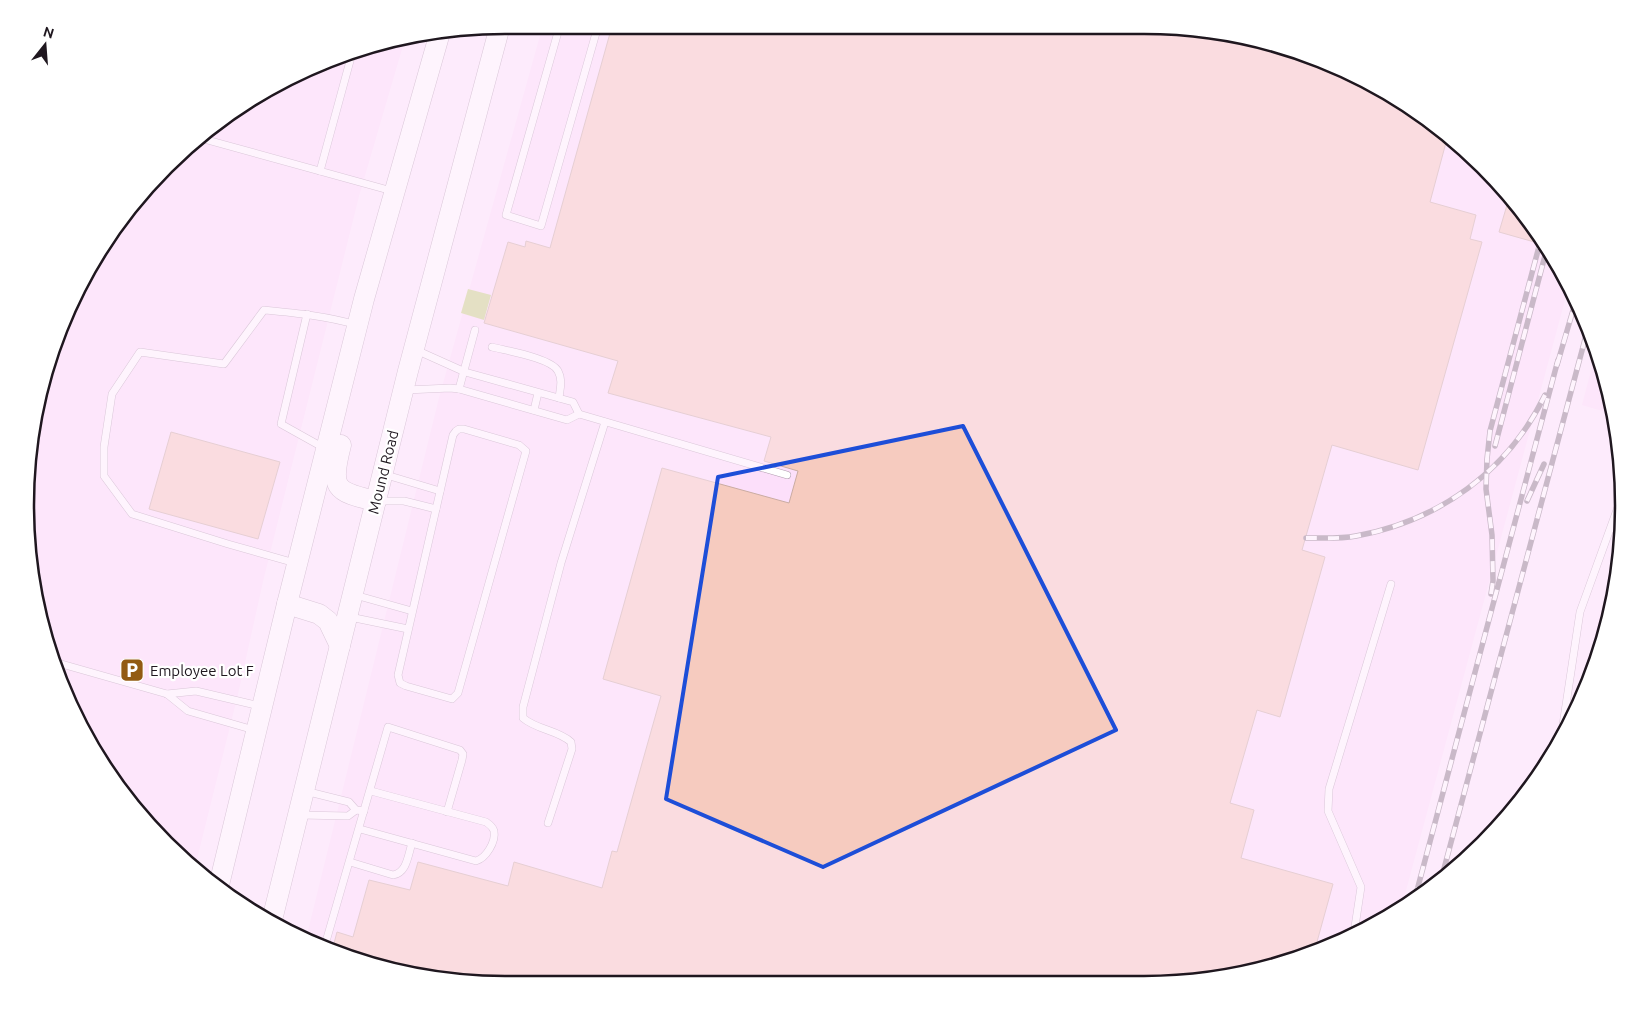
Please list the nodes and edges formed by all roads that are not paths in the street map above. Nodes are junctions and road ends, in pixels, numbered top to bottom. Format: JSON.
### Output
{"nodes":[{"id":1,"x":492,"y":34,"type":"edge"},
{"id":2,"x":498,"y":34,"type":"edge"},
{"id":3,"x":557,"y":34,"type":"edge"},
{"id":4,"x":596,"y":34,"type":"edge"},
{"id":5,"x":438,"y":39,"type":"edge"},
{"id":6,"x":494,"y":49,"type":"junction"},
{"id":7,"x":350,"y":60,"type":"edge"},
{"id":8,"x":207,"y":140,"type":"edge"},
{"id":9,"x":320,"y":171,"type":"junction"},
{"id":10,"x":395,"y":192,"type":"junction"},
{"id":11,"x":378,"y":250,"type":"junction"},
{"id":12,"x":307,"y":314,"type":"junction"},
{"id":13,"x":358,"y":325,"type":"junction"},
{"id":14,"x":476,"y":330,"type":"dead end"},
{"id":15,"x":492,"y":347,"type":"dead end"},
{"id":16,"x":414,"y":349,"type":"junction"},
{"id":17,"x":465,"y":372,"type":"junction"},
{"id":18,"x":403,"y":390,"type":"junction"},
{"id":19,"x":459,"y":390,"type":"junction"},
{"id":20,"x":538,"y":393,"type":"junction"},
{"id":21,"x":559,"y":398,"type":"junction"},
{"id":22,"x":534,"y":410,"type":"junction"},
{"id":23,"x":580,"y":414,"type":"junction"},
{"id":24,"x":605,"y":422,"type":"junction"},
{"id":25,"x":327,"y":449,"type":"junction"},
{"id":26,"x":383,"y":474,"type":"junction"},
{"id":27,"x":787,"y":475,"type":"dead end"},
{"id":28,"x":440,"y":491,"type":"junction"},
{"id":29,"x":376,"y":502,"type":"junction"},
{"id":30,"x":436,"y":509,"type":"junction"},
{"id":31,"x":1615,"y":519,"type":"edge"},
{"id":32,"x":298,"y":564,"type":"junction"},
{"id":33,"x":1391,"y":584,"type":"dead end"},
{"id":34,"x":353,"y":595,"type":"junction"},
{"id":35,"x":287,"y":604,"type":"junction"},
{"id":36,"x":412,"y":611,"type":"junction"},
{"id":37,"x":347,"y":616,"type":"junction"},
{"id":38,"x":408,"y":629,"type":"junction"},
{"id":39,"x":340,"y":646,"type":"junction"},
{"id":40,"x":62,"y":664,"type":"edge"},
{"id":41,"x":167,"y":694,"type":"junction"},
{"id":42,"x":262,"y":707,"type":"junction"},
{"id":43,"x":1564,"y":719,"type":"edge"},
{"id":44,"x":257,"y":731,"type":"junction"},
{"id":45,"x":304,"y":791,"type":"junction"},
{"id":46,"x":371,"y":791,"type":"junction"},
{"id":47,"x":360,"y":811,"type":"junction"},
{"id":48,"x":447,"y":812,"type":"junction"},
{"id":49,"x":298,"y":815,"type":"junction"},
{"id":50,"x":548,"y":823,"type":"dead end"},
{"id":51,"x":360,"y":829,"type":"junction"},
{"id":52,"x":412,"y":844,"type":"junction"},
{"id":53,"x":350,"y":862,"type":"junction"},
{"id":54,"x":220,"y":881,"type":"edge"},
{"id":55,"x":273,"y":915,"type":"edge"},
{"id":56,"x":1355,"y":926,"type":"edge"},
{"id":57,"x":326,"y":941,"type":"edge"}],
"edges":[{"from":1,"to":6,"type":"main road"},
{"from":2,"to":6,"type":"main road","name":"Mound Road"},
{"from":3,"to":4,"type":"lane"},
{"from":5,"to":10,"type":"main road"},
{"from":6,"to":16,"type":"main road","name":"Mound Road"},
{"from":7,"to":9,"type":"lane"},
{"from":8,"to":9,"type":"lane"},
{"from":9,"to":10,"type":"lane"},
{"from":10,"to":11,"type":"main road"},
{"from":11,"to":13,"type":"main road"},
{"from":11,"to":29,"type":"main road"},
{"from":12,"to":13,"type":"lane"},
{"from":12,"to":25,"type":"lane"},
{"from":12,"to":32,"type":"lane"},
{"from":13,"to":25,"type":"main road"},
{"from":14,"to":17,"type":"lane"},
{"from":15,"to":21,"type":"lane"},
{"from":16,"to":17,"type":"lane"},
{"from":16,"to":18,"type":"main road","name":"Mound Road"},
{"from":17,"to":19,"type":"lane"},
{"from":17,"to":20,"type":"lane"},
{"from":18,"to":19,"type":"lane"},
{"from":18,"to":26,"type":"main road","name":"Mound Road"},
{"from":19,"to":22,"type":"lane"},
{"from":20,"to":21,"type":"lane"},
{"from":20,"to":22,"type":"lane"},
{"from":21,"to":23,"type":"lane"},
{"from":22,"to":23,"type":"lane"},
{"from":23,"to":24,"type":"lane"},
{"from":24,"to":27,"type":"lane"},
{"from":24,"to":50,"type":"lane"},
{"from":25,"to":32,"type":"main road"},
{"from":26,"to":28,"type":"lane"},
{"from":26,"to":29,"type":"main road","name":"Mound Road"},
{"from":28,"to":30,"type":"lane"},
{"from":28,"to":38,"type":"lane"},
{"from":29,"to":30,"type":"lane"},
{"from":29,"to":34,"type":"main road","name":"Mound Road"},
{"from":30,"to":36,"type":"lane"},
{"from":31,"to":43,"type":"lane"},
{"from":32,"to":35,"type":"main road"},
{"from":33,"to":56,"type":"lane"},
{"from":34,"to":36,"type":"lane"},
{"from":34,"to":37,"type":"main road","name":"Mound Road"},
{"from":35,"to":39,"type":"main road"},
{"from":35,"to":42,"type":"main road"},
{"from":36,"to":38,"type":"lane"},
{"from":37,"to":38,"type":"lane"},
{"from":37,"to":39,"type":"main road","name":"Mound Road"},
{"from":39,"to":45,"type":"main road","name":"Mound Road"},
{"from":40,"to":41,"type":"lane"},
{"from":41,"to":42,"type":"lane"},
{"from":41,"to":44,"type":"lane"},
{"from":42,"to":44,"type":"main road"},
{"from":44,"to":54,"type":"main road"},
{"from":45,"to":47,"type":"lane"},
{"from":45,"to":49,"type":"main road","name":"Mound Road"},
{"from":46,"to":47,"type":"lane"},
{"from":46,"to":48,"type":"lane"},
{"from":46,"to":48,"type":"lane"},
{"from":47,"to":49,"type":"lane"},
{"from":47,"to":51,"type":"lane"},
{"from":48,"to":52,"type":"lane"},
{"from":49,"to":55,"type":"main road","name":"Mound Road"},
{"from":51,"to":52,"type":"lane"},
{"from":51,"to":53,"type":"lane"},
{"from":52,"to":53,"type":"lane"},
{"from":53,"to":57,"type":"lane"}]}
